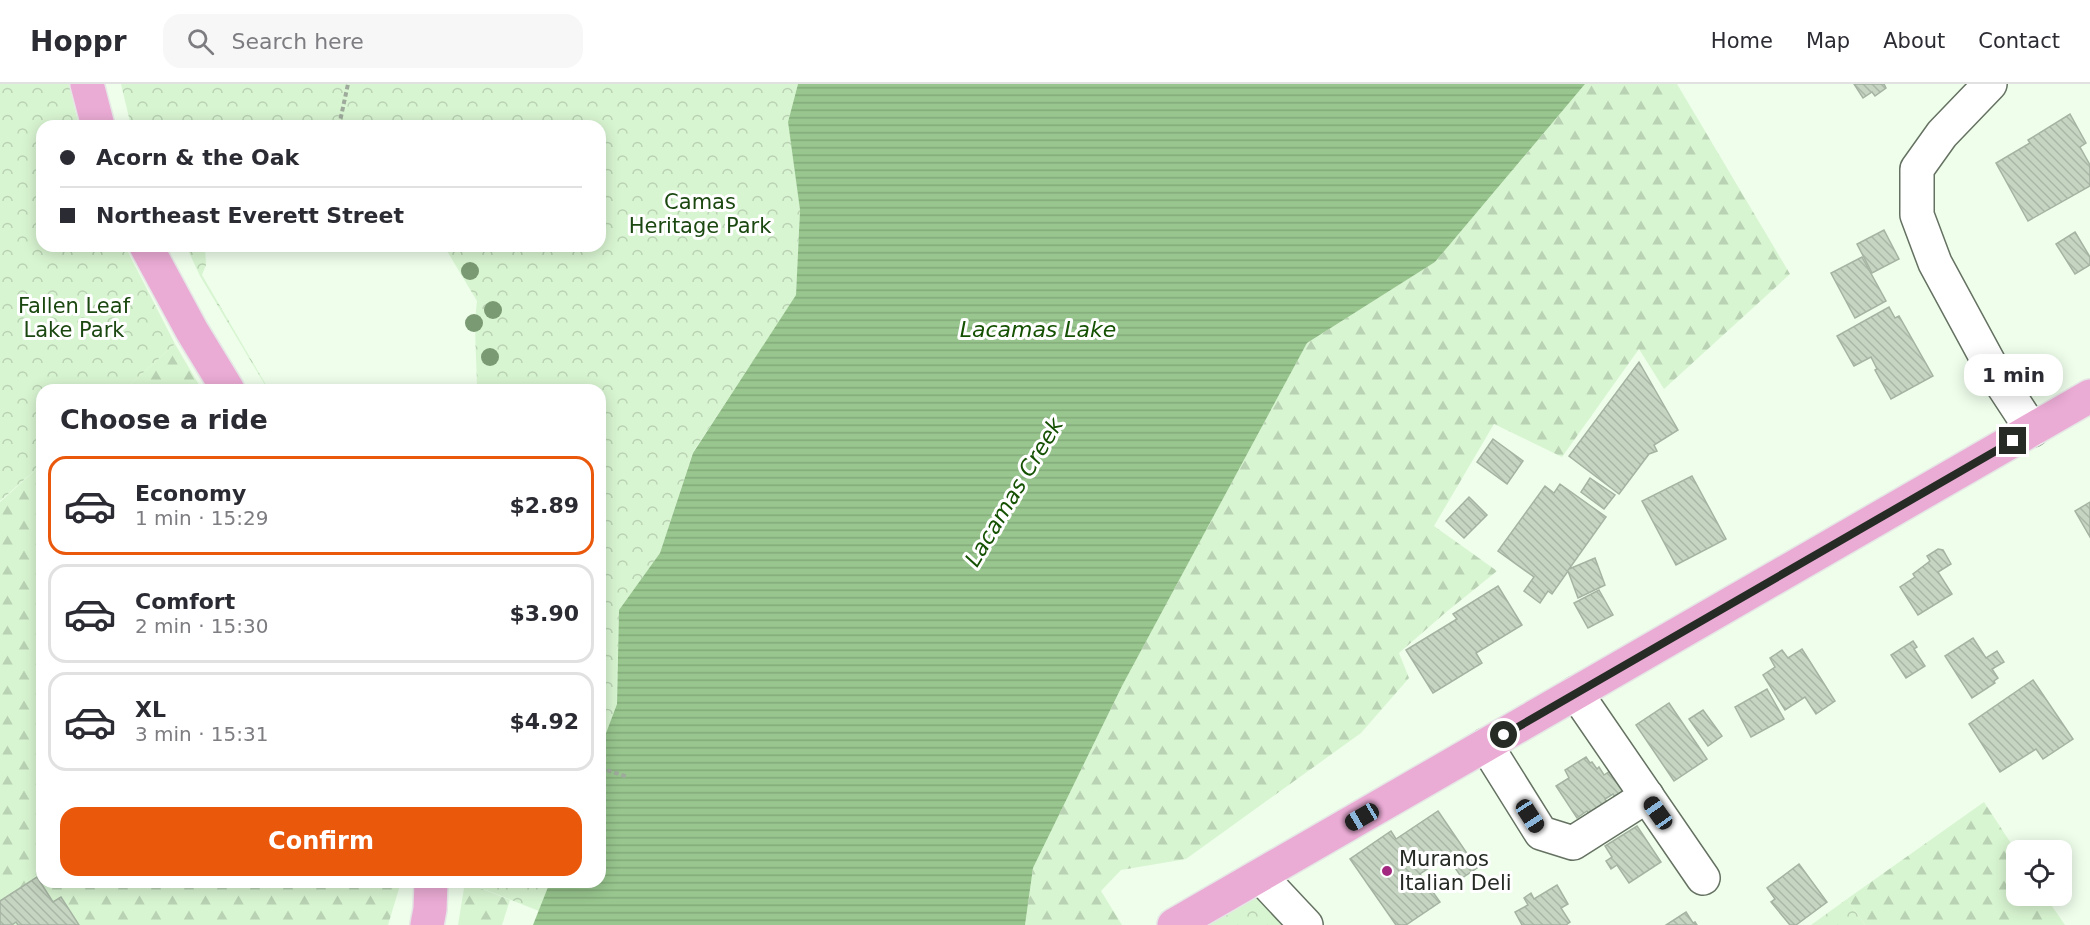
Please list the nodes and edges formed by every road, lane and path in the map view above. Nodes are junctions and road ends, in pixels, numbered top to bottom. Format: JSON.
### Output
{"nodes":[{"id":1,"x":87,"y":84,"type":"edge"},
{"id":2,"x":348,"y":84,"type":"edge"},
{"id":3,"x":1990,"y":84,"type":"edge"},
{"id":4,"x":96,"y":120,"type":"edge"},
{"id":5,"x":340,"y":120,"type":"edge"},
{"id":6,"x":149,"y":252,"type":"edge"},
{"id":7,"x":224,"y":384,"type":"edge"},
{"id":8,"x":2090,"y":396,"type":"edge"},
{"id":9,"x":2032,"y":430,"type":"junction"},
{"id":10,"x":1576,"y":693,"type":"junction"},
{"id":11,"x":1486,"y":746,"type":"junction"},
{"id":12,"x":606,"y":770,"type":"edge"},
{"id":13,"x":628,"y":777,"type":"dead end"},
{"id":14,"x":1647,"y":796,"type":"junction"},
{"id":15,"x":1260,"y":876,"type":"junction"},
{"id":16,"x":1704,"y":878,"type":"dead end"},
{"id":17,"x":431,"y":888,"type":"edge"},
{"id":18,"x":427,"y":925,"type":"edge"},
{"id":19,"x":1174,"y":925,"type":"edge"},
{"id":20,"x":1306,"y":925,"type":"edge"}],
"edges":[{"from":1,"to":4,"type":"main road"},
{"from":2,"to":5,"type":"path"},
{"from":3,"to":9,"type":"street"},
{"from":6,"to":7,"type":"main road"},
{"from":8,"to":9,"type":"main road"},
{"from":9,"to":10,"type":"main road"},
{"from":10,"to":11,"type":"main road"},
{"from":10,"to":14,"type":"street"},
{"from":11,"to":14,"type":"street"},
{"from":11,"to":15,"type":"main road"},
{"from":12,"to":13,"type":"path"},
{"from":14,"to":16,"type":"street"},
{"from":15,"to":19,"type":"main road"},
{"from":15,"to":20,"type":"street"},
{"from":17,"to":18,"type":"main road"}]}
